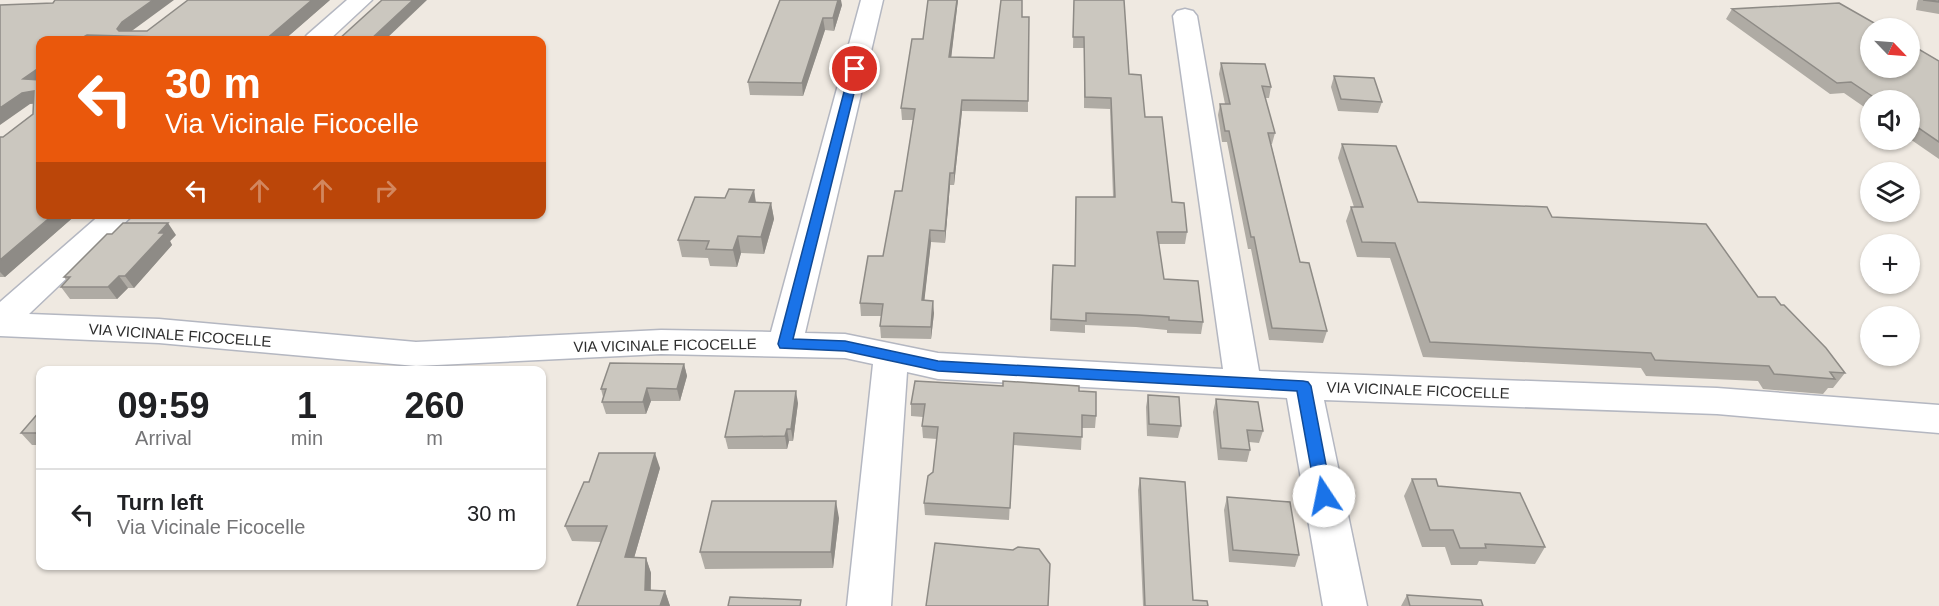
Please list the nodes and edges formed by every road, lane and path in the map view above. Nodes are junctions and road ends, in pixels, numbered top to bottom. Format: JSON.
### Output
{"nodes":[{"id":1,"x":361,"y":0,"type":"edge"},
{"id":2,"x":872,"y":0,"type":"edge"},
{"id":3,"x":1185,"y":16,"type":"dead end"},
{"id":4,"x":320,"y":36,"type":"edge"},
{"id":5,"x":113,"y":219,"type":"edge"},
{"id":6,"x":0,"y":322,"type":"edge"},
{"id":7,"x":785,"y":344,"type":"junction"},
{"id":8,"x":891,"y":355,"type":"junction"},
{"id":9,"x":1243,"y":381,"type":"junction"},
{"id":10,"x":1303,"y":386,"type":"junction"},
{"id":11,"x":1939,"y":419,"type":"edge"},
{"id":12,"x":869,"y":606,"type":"edge"},
{"id":13,"x":1345,"y":606,"type":"edge"}],
"edges":[{"from":1,"to":4,"type":"street"},
{"from":2,"to":7,"type":"street"},
{"from":3,"to":9,"type":"street"},
{"from":5,"to":6,"type":"street"},
{"from":6,"to":7,"type":"street","name":"VIA VICINALE FICOCELLE"},
{"from":7,"to":8,"type":"street","name":"VIA VICINALE FICOCELLE"},
{"from":8,"to":9,"type":"street","name":"VIA VICINALE FICOCELLE"},
{"from":8,"to":12,"type":"street"},
{"from":9,"to":10,"type":"street","name":"VIA VICINALE FICOCELLE"},
{"from":10,"to":11,"type":"street","name":"VIA VICINALE FICOCELLE"},
{"from":10,"to":13,"type":"street"}]}
